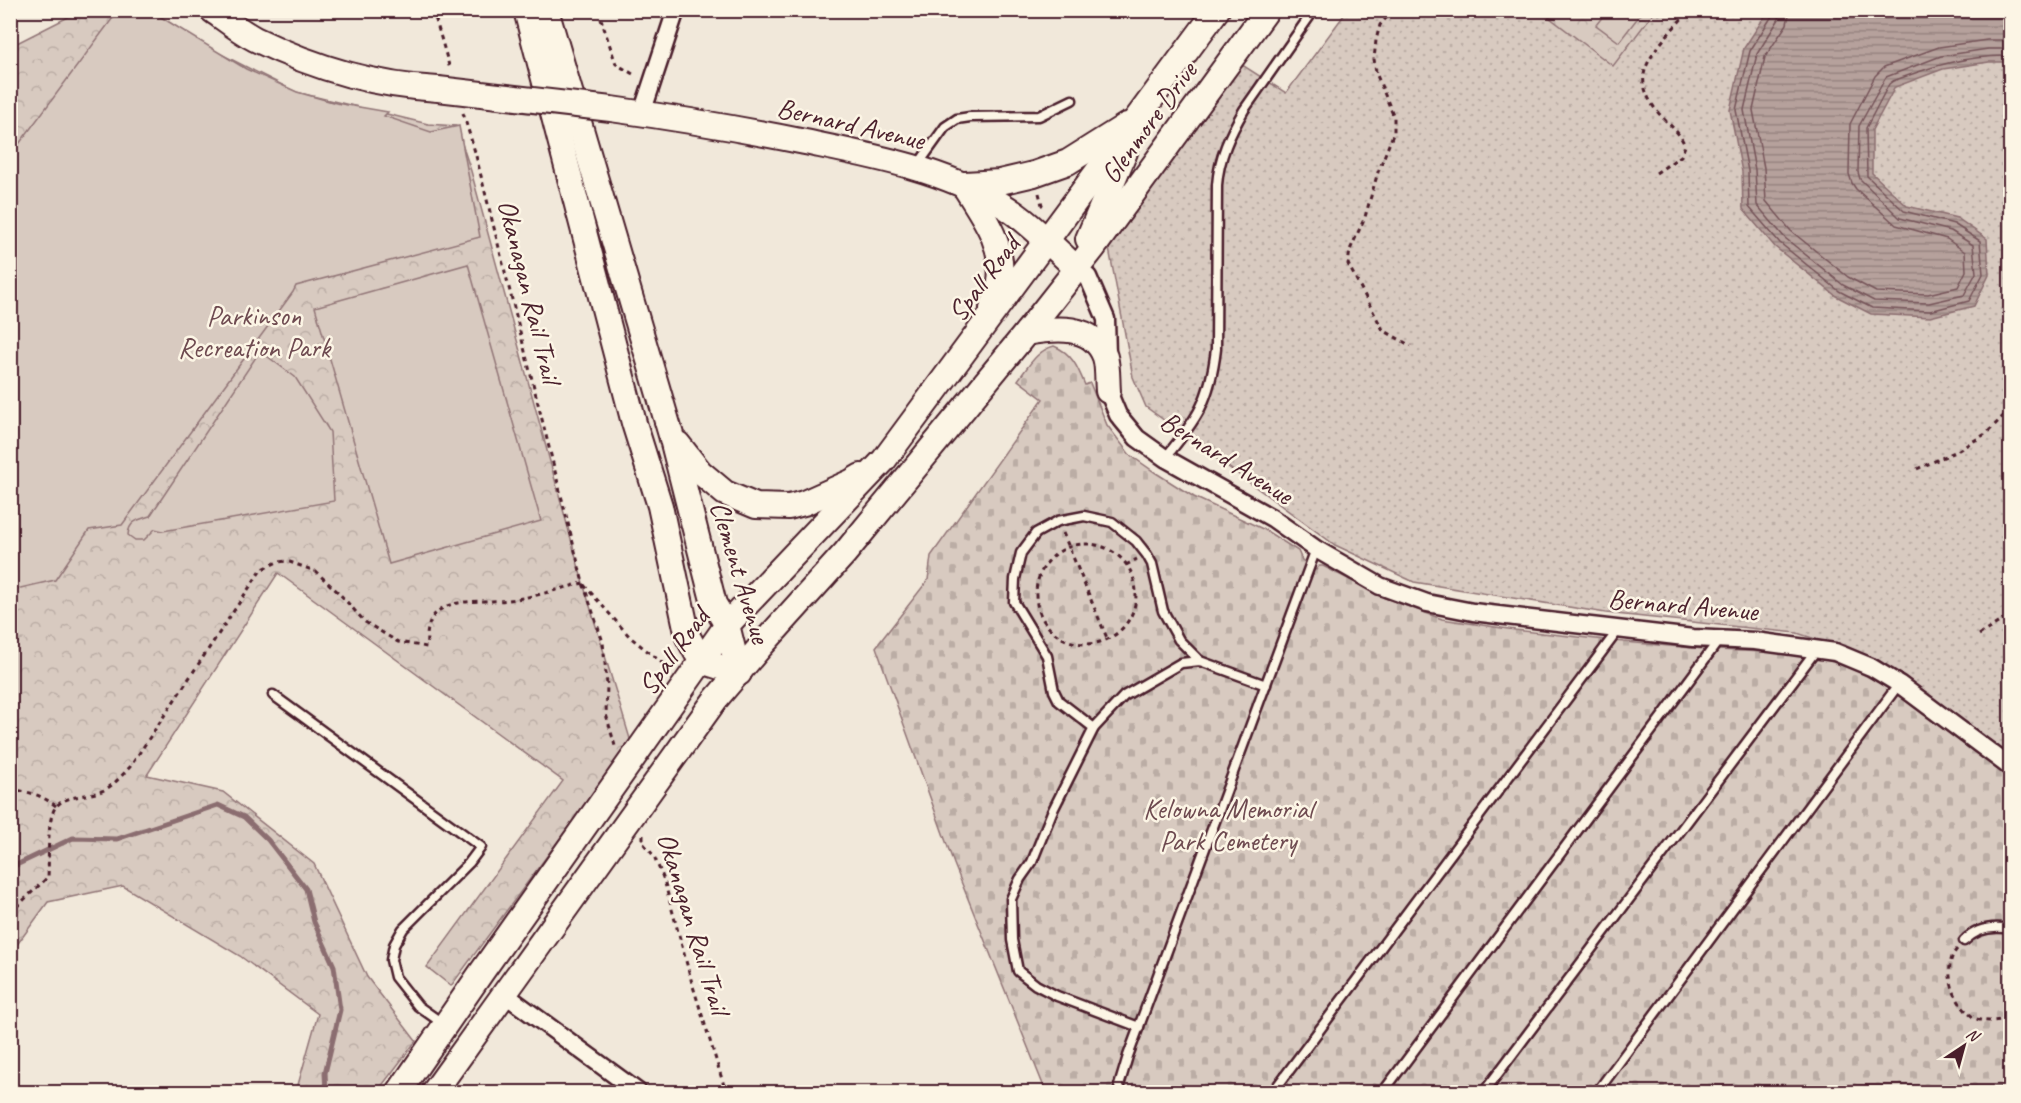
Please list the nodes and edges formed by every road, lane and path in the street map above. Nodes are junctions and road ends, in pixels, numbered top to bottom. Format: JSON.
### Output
{"nodes":[{"id":1,"x":212,"y":10,"type":"edge"},
{"id":2,"x":433,"y":10,"type":"edge"},
{"id":3,"x":526,"y":10,"type":"edge"},
{"id":4,"x":546,"y":10,"type":"edge"},
{"id":5,"x":598,"y":10,"type":"edge"},
{"id":6,"x":676,"y":10,"type":"edge"},
{"id":7,"x":1217,"y":10,"type":"edge"},
{"id":8,"x":1267,"y":10,"type":"edge"},
{"id":9,"x":1314,"y":10,"type":"edge"},
{"id":10,"x":1393,"y":10,"type":"edge"},
{"id":11,"x":1690,"y":10,"type":"edge"},
{"id":12,"x":633,"y":74,"type":"dead end"},
{"id":13,"x":445,"y":82,"type":"junction"},
{"id":14,"x":1072,"y":100,"type":"dead end"},
{"id":15,"x":462,"y":108,"type":"dead end"},
{"id":16,"x":642,"y":113,"type":"junction"},
{"id":17,"x":1139,"y":117,"type":"junction"},
{"id":18,"x":917,"y":167,"type":"junction"},
{"id":19,"x":1656,"y":173,"type":"dead end"},
{"id":20,"x":963,"y":184,"type":"junction"},
{"id":21,"x":1036,"y":185,"type":"dead end"},
{"id":22,"x":1047,"y":209,"type":"dead end"},
{"id":23,"x":1047,"y":241,"type":"junction"},
{"id":24,"x":1076,"y":268,"type":"junction"},
{"id":25,"x":989,"y":321,"type":"junction"},
{"id":26,"x":1026,"y":333,"type":"junction"},
{"id":27,"x":1411,"y":346,"type":"dead end"},
{"id":28,"x":1108,"y":391,"type":"junction"},
{"id":29,"x":2010,"y":409,"type":"edge"},
{"id":30,"x":671,"y":435,"type":"junction"},
{"id":31,"x":1164,"y":458,"type":"junction"},
{"id":32,"x":885,"y":460,"type":"junction"},
{"id":33,"x":1917,"y":469,"type":"dead end"},
{"id":34,"x":1068,"y":548,"type":"junction"},
{"id":35,"x":1316,"y":549,"type":"junction"},
{"id":36,"x":583,"y":583,"type":"junction"},
{"id":37,"x":2010,"y":617,"type":"edge"},
{"id":38,"x":727,"y":626,"type":"junction"},
{"id":39,"x":1619,"y":629,"type":"junction"},
{"id":40,"x":1979,"y":635,"type":"dead end"},
{"id":41,"x":1108,"y":639,"type":"junction"},
{"id":42,"x":1720,"y":639,"type":"junction"},
{"id":43,"x":1817,"y":649,"type":"junction"},
{"id":44,"x":701,"y":661,"type":"junction"},
{"id":45,"x":1200,"y":662,"type":"junction"},
{"id":46,"x":739,"y":673,"type":"junction"},
{"id":47,"x":686,"y":683,"type":"junction"},
{"id":48,"x":1899,"y":684,"type":"junction"},
{"id":49,"x":1266,"y":685,"type":"junction"},
{"id":50,"x":273,"y":695,"type":"dead end"},
{"id":51,"x":1094,"y":728,"type":"junction"},
{"id":52,"x":2010,"y":766,"type":"edge"},
{"id":53,"x":623,"y":774,"type":"junction"},
{"id":54,"x":10,"y":790,"type":"edge"},
{"id":55,"x":56,"y":806,"type":"junction"},
{"id":56,"x":644,"y":831,"type":"dead end"},
{"id":57,"x":10,"y":914,"type":"edge"},
{"id":58,"x":2010,"y":929,"type":"edge"},
{"id":59,"x":1964,"y":941,"type":"joint"},
{"id":60,"x":503,"y":993,"type":"junction"},
{"id":61,"x":2010,"y":1019,"type":"edge"},
{"id":62,"x":445,"y":1025,"type":"junction"},
{"id":63,"x":1139,"y":1027,"type":"junction"},
{"id":64,"x":399,"y":1092,"type":"edge"},
{"id":65,"x":434,"y":1092,"type":"edge"},
{"id":66,"x":638,"y":1092,"type":"edge"},
{"id":67,"x":726,"y":1092,"type":"edge"},
{"id":68,"x":1122,"y":1092,"type":"edge"},
{"id":69,"x":1273,"y":1092,"type":"edge"},
{"id":70,"x":1383,"y":1092,"type":"edge"},
{"id":71,"x":1484,"y":1092,"type":"edge"},
{"id":72,"x":1597,"y":1092,"type":"edge"}],
"edges":[{"from":1,"to":13,"type":"main road","name":"Bernard Avenue"},
{"from":2,"to":13,"type":"path"},
{"from":3,"to":44,"type":"main road","name":"Clement Avenue"},
{"from":4,"to":30,"type":"main road","name":"Clement Avenue"},
{"from":5,"to":12,"type":"path"},
{"from":6,"to":16,"type":"street"},
{"from":7,"to":17,"type":"main road","name":"Glenmore Drive"},
{"from":8,"to":24,"type":"main road","name":"Glenmore Drive"},
{"from":9,"to":31,"type":"lane"},
{"from":10,"to":27,"type":"path"},
{"from":11,"to":19,"type":"path"},
{"from":13,"to":16,"type":"main road","name":"Bernard Avenue","bridge":true},
{"from":14,"to":18,"type":"lane"},
{"from":15,"to":36,"type":"path","name":"Okanagan Rail Trail"},
{"from":16,"to":18,"type":"main road","name":"Bernard Avenue"},
{"from":17,"to":20,"type":"main road"},
{"from":17,"to":23,"type":"main road","name":"Glenmore Drive"},
{"from":17,"to":24,"type":"main road"},
{"from":18,"to":20,"type":"main road","name":"Bernard Avenue"},
{"from":20,"to":23,"type":"main road","name":"Bernard Avenue"},
{"from":20,"to":25,"type":"main road"},
{"from":21,"to":22,"type":"path"},
{"from":23,"to":24,"type":"main road","name":"Bernard Avenue"},
{"from":23,"to":25,"type":"main road","name":"Spall Road"},
{"from":24,"to":26,"type":"main road"},
{"from":24,"to":28,"type":"street","name":"Bernard Avenue"},
{"from":25,"to":32,"type":"main road","name":"Spall Road"},
{"from":26,"to":28,"type":"main road"},
{"from":26,"to":46,"type":"main road"},
{"from":28,"to":31,"type":"street","name":"Bernard Avenue"},
{"from":29,"to":33,"type":"path"},
{"from":30,"to":32,"type":"main road"},
{"from":30,"to":38,"type":"main road","name":"Clement Avenue"},
{"from":31,"to":35,"type":"street","name":"Bernard Avenue"},
{"from":32,"to":38,"type":"main road","name":"Spall Road"},
{"from":34,"to":41,"type":"path"},
{"from":34,"to":41,"type":"path"},
{"from":34,"to":41,"type":"path"},
{"from":35,"to":39,"type":"street","name":"Bernard Avenue"},
{"from":35,"to":49,"type":"lane"},
{"from":36,"to":47,"type":"path","name":"Okanagan Rail Trail"},
{"from":36,"to":53,"type":"path","name":"Okanagan Rail Trail"},
{"from":36,"to":55,"type":"path"},
{"from":37,"to":40,"type":"path"},
{"from":38,"to":44,"type":"main road","name":"Spall Road"},
{"from":38,"to":46,"type":"main road","name":"Clement Avenue"},
{"from":39,"to":42,"type":"street","name":"Bernard Avenue"},
{"from":39,"to":69,"type":"lane"},
{"from":42,"to":43,"type":"street","name":"Bernard Avenue"},
{"from":42,"to":70,"type":"lane"},
{"from":43,"to":48,"type":"street","name":"Bernard Avenue"},
{"from":43,"to":71,"type":"lane"},
{"from":44,"to":46,"type":"main road","name":"Clement Avenue"},
{"from":44,"to":47,"type":"main road","name":"Spall Road"},
{"from":45,"to":49,"type":"lane"},
{"from":45,"to":51,"type":"lane"},
{"from":45,"to":51,"type":"lane"},
{"from":46,"to":60,"type":"main road"},
{"from":47,"to":53,"type":"main road","name":"Spall Road"},
{"from":48,"to":52,"type":"street","name":"Bernard Avenue"},
{"from":48,"to":72,"type":"lane"},
{"from":49,"to":63,"type":"lane"},
{"from":50,"to":62,"type":"lane"},
{"from":51,"to":63,"type":"lane"},
{"from":53,"to":62,"type":"main road","name":"Spall Road"},
{"from":54,"to":55,"type":"path"},
{"from":55,"to":57,"type":"path"},
{"from":56,"to":67,"type":"path","name":"Okanagan Rail Trail"},
{"from":58,"to":59,"type":"lane"},
{"from":59,"to":61,"type":"path"},
{"from":60,"to":65,"type":"main road"},
{"from":60,"to":66,"type":"street"},
{"from":62,"to":64,"type":"main road","name":"Spall Road"},
{"from":63,"to":68,"type":"lane"}]}
